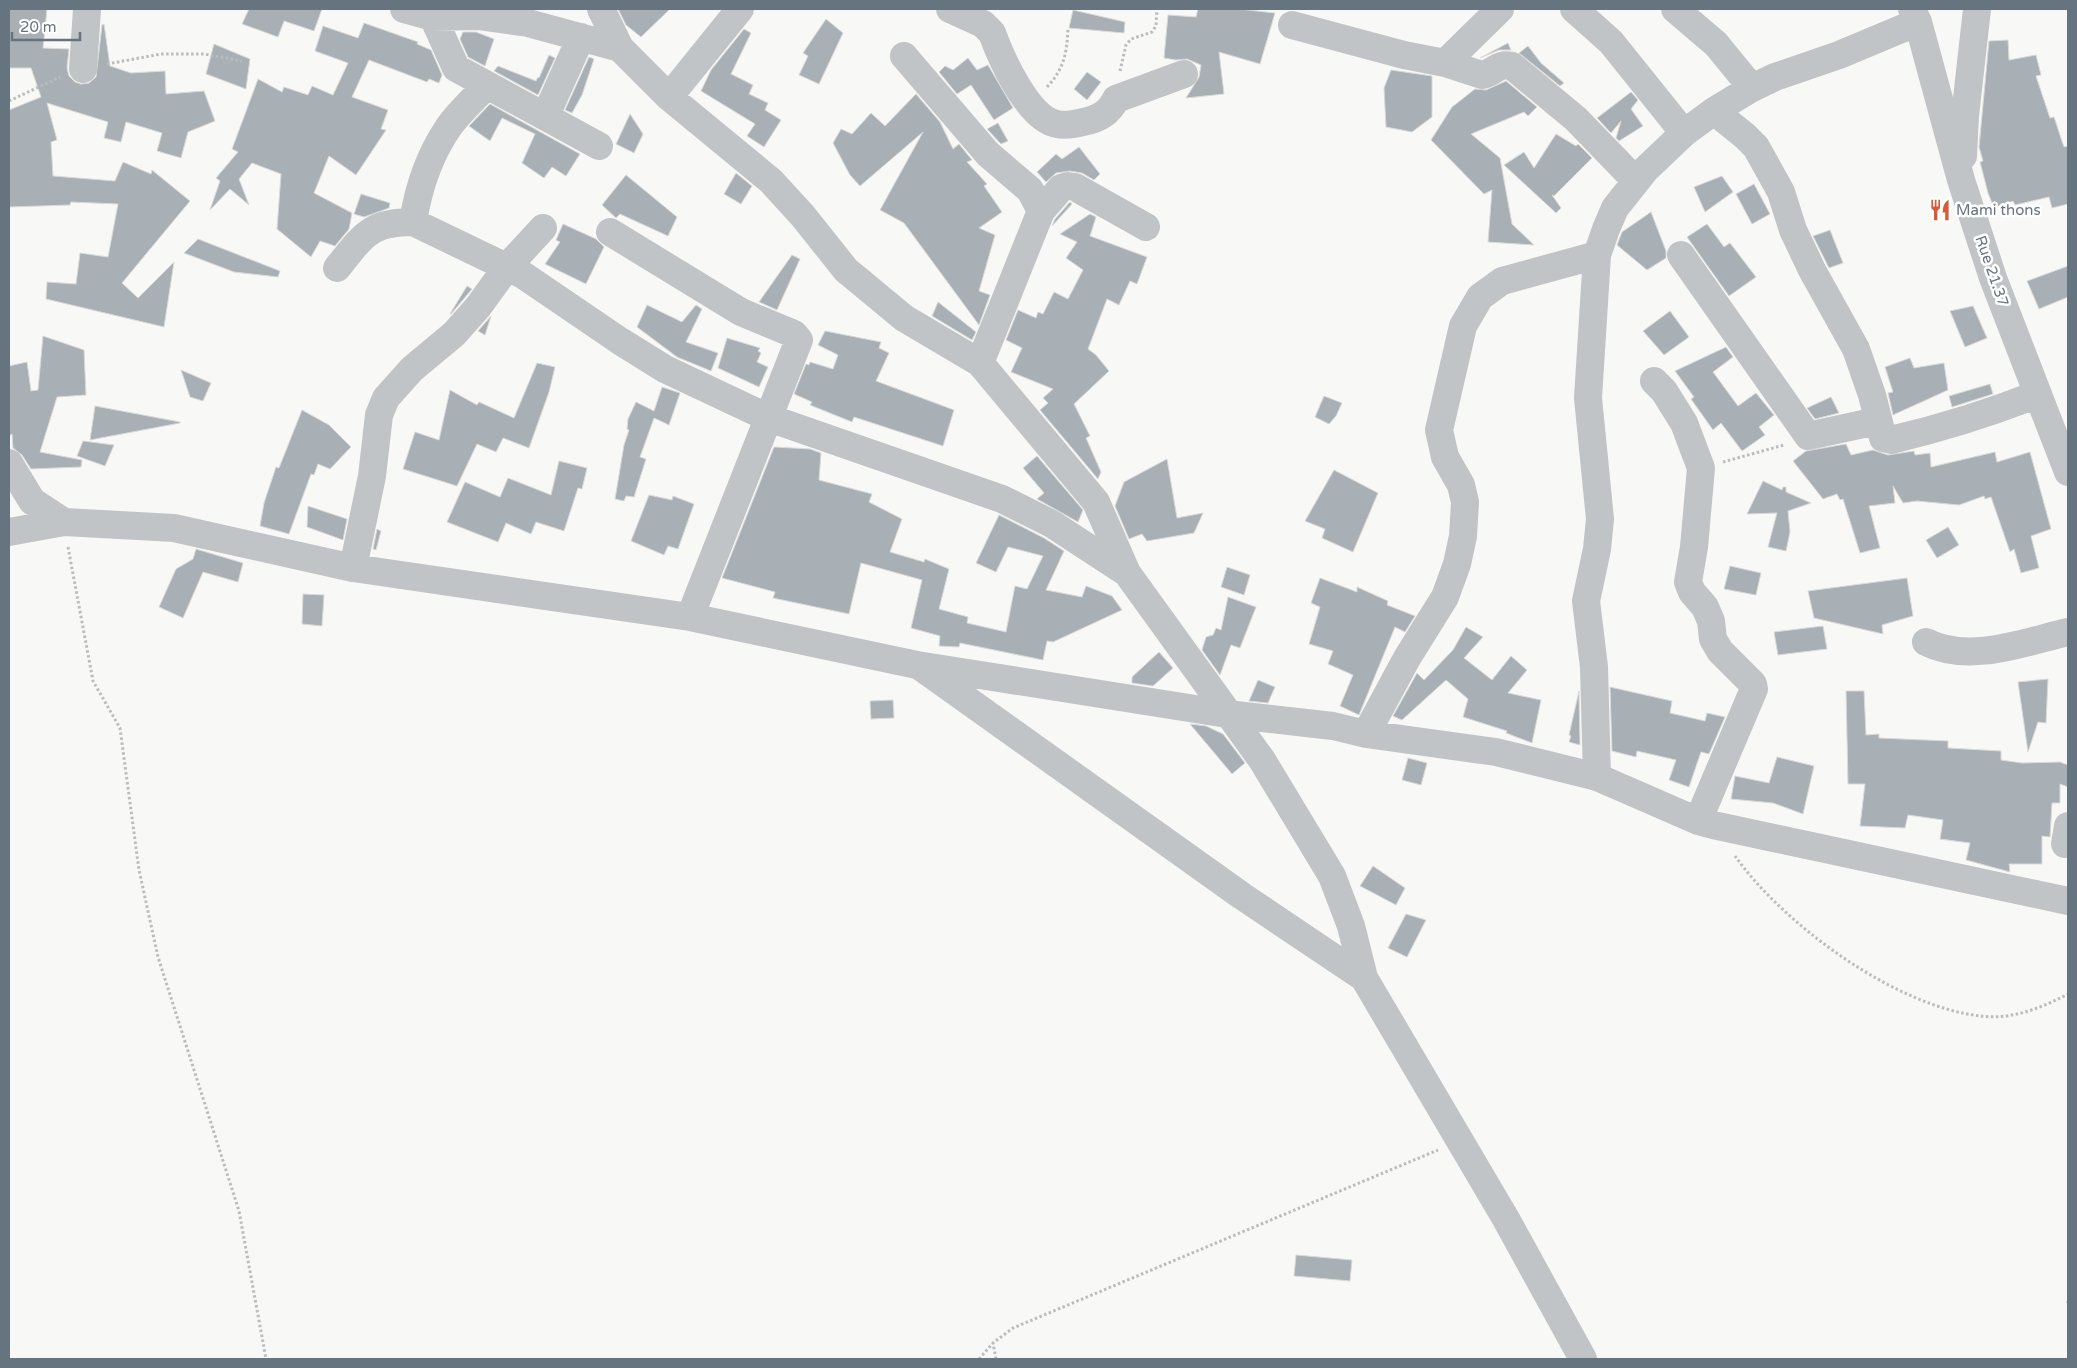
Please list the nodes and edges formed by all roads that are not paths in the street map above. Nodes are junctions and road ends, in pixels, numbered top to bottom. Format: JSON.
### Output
{"nodes":[{"id":1,"x":87,"y":9,"type":"edge"},
{"id":2,"x":601,"y":9,"type":"edge"},
{"id":3,"x":740,"y":9,"type":"edge"},
{"id":4,"x":950,"y":9,"type":"edge"},
{"id":5,"x":1500,"y":9,"type":"edge"},
{"id":6,"x":1574,"y":9,"type":"edge"},
{"id":7,"x":1675,"y":9,"type":"edge"},
{"id":8,"x":1978,"y":9,"type":"edge"},
{"id":9,"x":415,"y":11,"type":"edge"},
{"id":10,"x":1915,"y":16,"type":"edge"},
{"id":11,"x":1292,"y":24,"type":"dead end"},
{"id":12,"x":581,"y":37,"type":"junction"},
{"id":13,"x":620,"y":48,"type":"junction"},
{"id":14,"x":904,"y":56,"type":"dead end"},
{"id":15,"x":1445,"y":63,"type":"junction"},
{"id":16,"x":83,"y":69,"type":"road end"},
{"id":17,"x":1184,"y":74,"type":"dead end"},
{"id":18,"x":487,"y":85,"type":"junction"},
{"id":19,"x":1752,"y":88,"type":"junction"},
{"id":20,"x":669,"y":97,"type":"junction"},
{"id":21,"x":1714,"y":111,"type":"junction"},
{"id":22,"x":546,"y":115,"type":"junction"},
{"id":23,"x":1684,"y":133,"type":"junction"},
{"id":24,"x":599,"y":146,"type":"dead end"},
{"id":25,"x":1961,"y":180,"type":"junction"},
{"id":26,"x":1636,"y":181,"type":"junction"},
{"id":27,"x":1042,"y":211,"type":"junction"},
{"id":28,"x":413,"y":222,"type":"junction"},
{"id":29,"x":1146,"y":227,"type":"dead end"},
{"id":30,"x":543,"y":228,"type":"dead end"},
{"id":31,"x":610,"y":232,"type":"dead end"},
{"id":32,"x":1597,"y":254,"type":"junction"},
{"id":33,"x":1681,"y":255,"type":"dead end"},
{"id":34,"x":507,"y":267,"type":"junction"},
{"id":35,"x":338,"y":268,"type":"dead end"},
{"id":36,"x":980,"y":364,"type":"junction"},
{"id":37,"x":1654,"y":381,"type":"dead end"},
{"id":38,"x":2038,"y":394,"type":"junction"},
{"id":39,"x":769,"y":418,"type":"junction"},
{"id":40,"x":1877,"y":420,"type":"junction"},
{"id":41,"x":2062,"y":441,"type":"edge"},
{"id":42,"x":9,"y":463,"type":"edge"},
{"id":43,"x":2068,"y":472,"type":"edge"},
{"id":44,"x":64,"y":522,"type":"junction"},
{"id":45,"x":9,"y":532,"type":"edge"},
{"id":46,"x":353,"y":568,"type":"junction"},
{"id":47,"x":1127,"y":573,"type":"junction"},
{"id":48,"x":690,"y":617,"type":"junction"},
{"id":49,"x":2068,"y":632,"type":"edge"},
{"id":50,"x":1926,"y":642,"type":"dead end"},
{"id":51,"x":917,"y":664,"type":"junction"},
{"id":52,"x":1227,"y":714,"type":"junction"},
{"id":53,"x":1366,"y":734,"type":"junction"},
{"id":54,"x":1597,"y":777,"type":"junction"},
{"id":55,"x":1706,"y":823,"type":"junction"},
{"id":56,"x":2068,"y":901,"type":"edge"},
{"id":57,"x":1364,"y":978,"type":"junction"},
{"id":58,"x":1583,"y":1359,"type":"edge"}],
"edges":[{"from":1,"to":16,"type":"street"},
{"from":2,"to":13,"type":"street"},
{"from":3,"to":20,"type":"street"},
{"from":4,"to":17,"type":"street"},
{"from":5,"to":15,"type":"street"},
{"from":6,"to":23,"type":"street"},
{"from":7,"to":19,"type":"street"},
{"from":8,"to":25,"type":"street"},
{"from":9,"to":12,"type":"street"},
{"from":9,"to":18,"type":"street"},
{"from":10,"to":19,"type":"street"},
{"from":10,"to":25,"type":"street","name":"Rue 21.37"},
{"from":11,"to":15,"type":"street"},
{"from":12,"to":13,"type":"street"},
{"from":12,"to":22,"type":"street"},
{"from":13,"to":20,"type":"street"},
{"from":14,"to":27,"type":"street"},
{"from":15,"to":26,"type":"street"},
{"from":18,"to":22,"type":"street"},
{"from":18,"to":28,"type":"street"},
{"from":19,"to":21,"type":"street"},
{"from":20,"to":36,"type":"street"},
{"from":21,"to":23,"type":"street"},
{"from":21,"to":40,"type":"street"},
{"from":22,"to":24,"type":"street"},
{"from":23,"to":26,"type":"street"},
{"from":25,"to":38,"type":"street","name":"Rue 21.37"},
{"from":26,"to":32,"type":"street"},
{"from":27,"to":29,"type":"street"},
{"from":27,"to":36,"type":"street"},
{"from":28,"to":34,"type":"street"},
{"from":28,"to":35,"type":"street"},
{"from":30,"to":34,"type":"street"},
{"from":31,"to":39,"type":"street"},
{"from":32,"to":53,"type":"street"},
{"from":32,"to":54,"type":"street"},
{"from":33,"to":40,"type":"street"},
{"from":34,"to":39,"type":"street"},
{"from":34,"to":46,"type":"street"},
{"from":36,"to":47,"type":"street"},
{"from":37,"to":55,"type":"street"},
{"from":38,"to":40,"type":"street"},
{"from":38,"to":41,"type":"street","name":"Rue 21.37"},
{"from":39,"to":47,"type":"street"},
{"from":39,"to":48,"type":"street"},
{"from":41,"to":43,"type":"street","name":"Rue 21.37"},
{"from":42,"to":44,"type":"street"},
{"from":44,"to":45,"type":"street"},
{"from":44,"to":46,"type":"street"},
{"from":46,"to":48,"type":"street"},
{"from":47,"to":52,"type":"street"},
{"from":48,"to":51,"type":"street"},
{"from":49,"to":50,"type":"street"},
{"from":51,"to":52,"type":"street"},
{"from":51,"to":57,"type":"street"},
{"from":52,"to":53,"type":"street"},
{"from":52,"to":57,"type":"street"},
{"from":53,"to":54,"type":"street"},
{"from":54,"to":55,"type":"street"},
{"from":55,"to":56,"type":"street"},
{"from":57,"to":58,"type":"street"}]}
